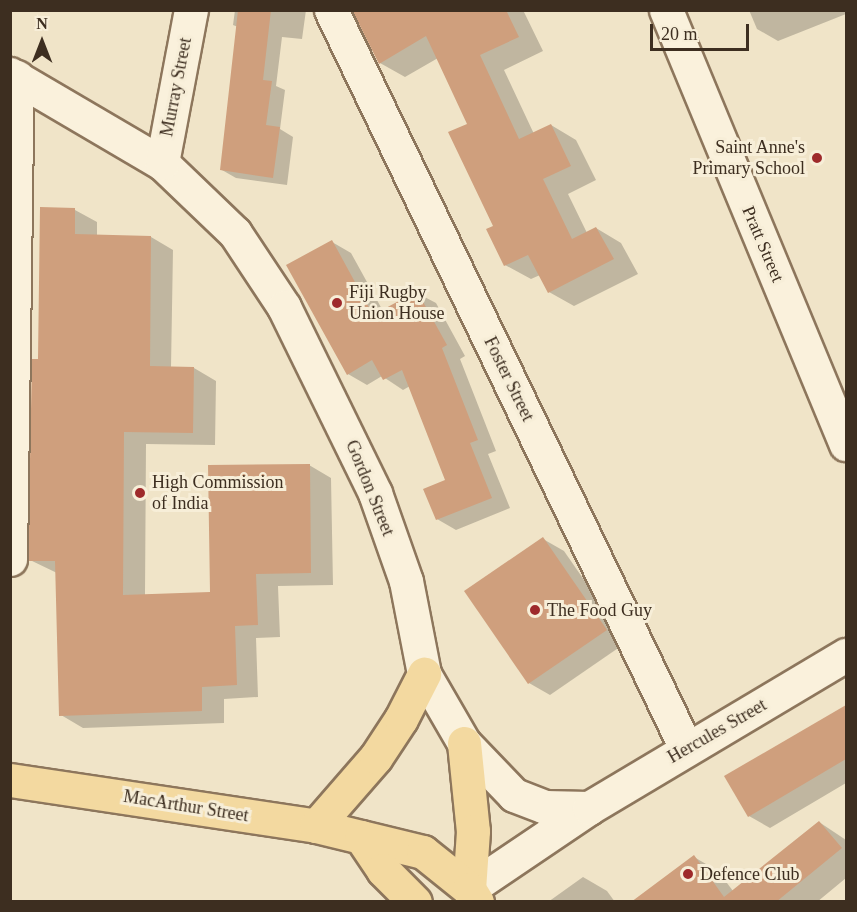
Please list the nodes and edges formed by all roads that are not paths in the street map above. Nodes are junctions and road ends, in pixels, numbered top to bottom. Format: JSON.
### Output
{"nodes":[{"id":1,"x":191,"y":10,"type":"edge"},
{"id":2,"x":331,"y":10,"type":"edge"},
{"id":3,"x":666,"y":10,"type":"edge"},
{"id":4,"x":14,"y":75,"type":"edge"},
{"id":5,"x":162,"y":163,"type":"junction"},
{"id":6,"x":846,"y":444,"type":"edge"},
{"id":7,"x":10,"y":559,"type":"edge"},
{"id":8,"x":846,"y":655,"type":"edge"},
{"id":9,"x":424,"y":674,"type":"junction"},
{"id":10,"x":464,"y":743,"type":"junction"},
{"id":11,"x":686,"y":748,"type":"junction"},
{"id":12,"x":10,"y":780,"type":"edge"},
{"id":13,"x":589,"y":808,"type":"junction"},
{"id":14,"x":316,"y":826,"type":"junction"},
{"id":15,"x":361,"y":837,"type":"junction"},
{"id":16,"x":473,"y":895,"type":"edge"},
{"id":17,"x":415,"y":902,"type":"edge"}],
"edges":[{"from":1,"to":5,"type":"street","name":"Murray Street"},
{"from":2,"to":11,"type":"street","name":"Foster Street"},
{"from":3,"to":6,"type":"street","name":"Pratt Street"},
{"from":4,"to":5,"type":"street","name":"Gordon Street"},
{"from":4,"to":7,"type":"street"},
{"from":5,"to":9,"type":"street","name":"Gordon Street"},
{"from":8,"to":11,"type":"street","name":"Hercules Street"},
{"from":9,"to":10,"type":"street","name":"Gordon Street"},
{"from":9,"to":14,"type":"main road"},
{"from":10,"to":13,"type":"street","name":"Gordon Street"},
{"from":10,"to":16,"type":"main road"},
{"from":11,"to":13,"type":"street","name":"Hercules Street"},
{"from":12,"to":14,"type":"main road","name":"MacArthur Street"},
{"from":13,"to":16,"type":"street"},
{"from":14,"to":15,"type":"main road","name":"MacArthur Street"},
{"from":15,"to":16,"type":"main road","name":"MacArthur Street"},
{"from":15,"to":17,"type":"main road"}]}
